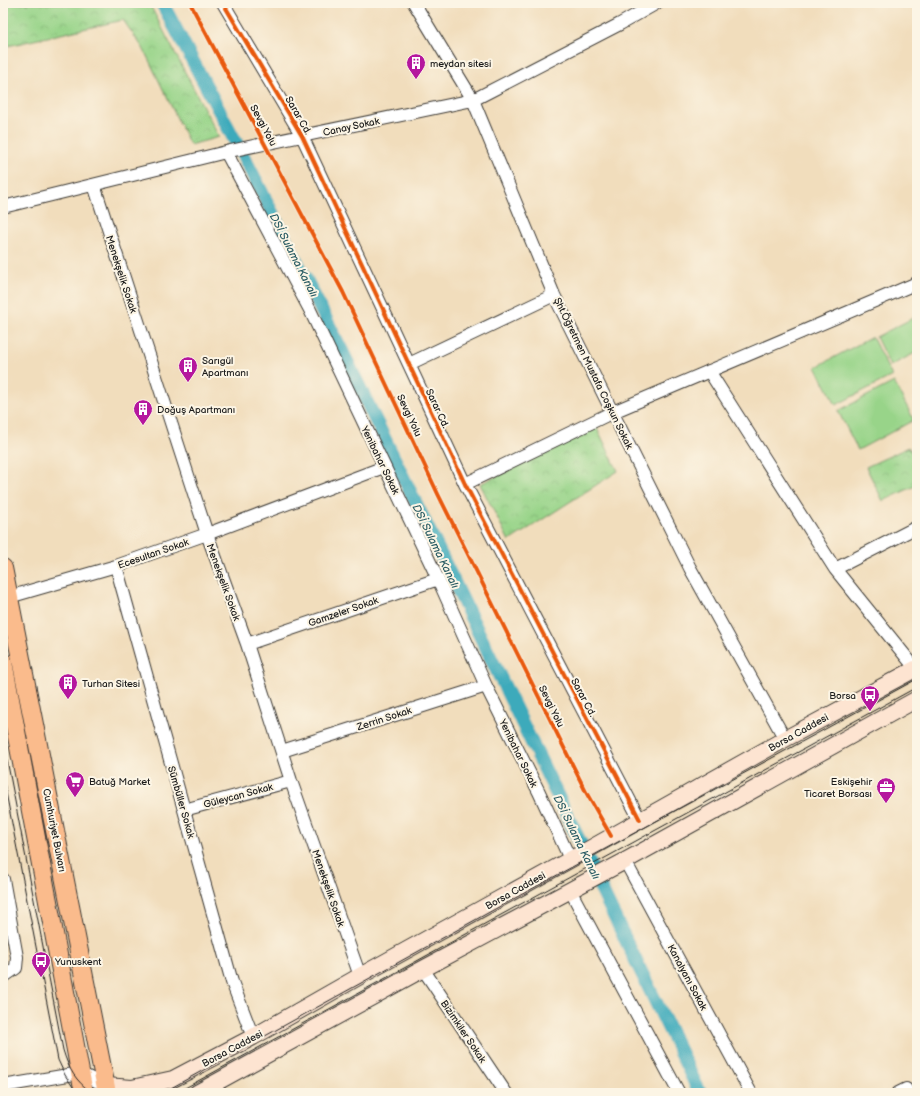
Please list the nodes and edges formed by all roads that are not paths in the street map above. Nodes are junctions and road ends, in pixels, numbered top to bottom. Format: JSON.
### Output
{"nodes":[{"id":1,"x":224,"y":3,"type":"edge"},
{"id":2,"x":414,"y":3,"type":"edge"},
{"id":3,"x":657,"y":3,"type":"edge"},
{"id":4,"x":473,"y":100,"type":"junction"},
{"id":5,"x":302,"y":136,"type":"junction"},
{"id":6,"x":228,"y":151,"type":"junction"},
{"id":7,"x":94,"y":185,"type":"junction"},
{"id":8,"x":3,"y":207,"type":"edge"},
{"id":9,"x":917,"y":283,"type":"edge"},
{"id":10,"x":554,"y":294,"type":"junction"},
{"id":11,"x":409,"y":364,"type":"junction"},
{"id":12,"x":709,"y":371,"type":"junction"},
{"id":13,"x":613,"y":412,"type":"junction"},
{"id":14,"x":384,"y":467,"type":"junction"},
{"id":15,"x":465,"y":484,"type":"junction"},
{"id":16,"x":917,"y":528,"type":"edge"},
{"id":17,"x":206,"y":534,"type":"junction"},
{"id":18,"x":116,"y":566,"type":"junction"},
{"id":19,"x":3,"y":568,"type":"edge"},
{"id":20,"x":835,"y":569,"type":"junction"},
{"id":21,"x":438,"y":579,"type":"junction"},
{"id":22,"x":9,"y":597,"type":"junction"},
{"id":23,"x":247,"y":644,"type":"junction"},
{"id":24,"x":3,"y":662,"type":"edge"},
{"id":25,"x":916,"y":668,"type":"edge"},
{"id":26,"x":486,"y":686,"type":"junction"},
{"id":27,"x":917,"y":699,"type":"edge"},
{"id":28,"x":785,"y":739,"type":"junction"},
{"id":29,"x":282,"y":751,"type":"junction"},
{"id":30,"x":291,"y":781,"type":"junction"},
{"id":31,"x":184,"y":810,"type":"junction"},
{"id":32,"x":640,"y":820,"type":"junction"},
{"id":33,"x":572,"y":858,"type":"junction"},
{"id":34,"x":621,"y":863,"type":"junction"},
{"id":35,"x":3,"y":879,"type":"edge"},
{"id":36,"x":570,"y":890,"type":"junction"},
{"id":37,"x":423,"y":969,"type":"junction"},
{"id":38,"x":360,"y":976,"type":"junction"},
{"id":39,"x":3,"y":977,"type":"edge"},
{"id":40,"x":253,"y":1037,"type":"junction"},
{"id":41,"x":80,"y":1073,"type":"junction"},
{"id":42,"x":3,"y":1086,"type":"edge"},
{"id":43,"x":106,"y":1090,"type":"edge"},
{"id":44,"x":84,"y":1093,"type":"edge"},
{"id":45,"x":197,"y":1093,"type":"edge"},
{"id":46,"x":506,"y":1093,"type":"edge"},
{"id":47,"x":679,"y":1093,"type":"edge"},
{"id":48,"x":751,"y":1093,"type":"edge"},
{"id":49,"x":898,"y":1093,"type":"edge"},
{"id":50,"x":908,"y":1093,"type":"edge"}],
"edges":[{"from":1,"to":5,"type":"street","name":"Sarar Cd."},
{"from":2,"to":4,"type":"street","name":"Şht.Öğretmen Mustafa Coşkun Sokak"},
{"from":3,"to":4,"type":"street","name":"Canay Sokak"},
{"from":4,"to":5,"type":"street","name":"Canay Sokak"},
{"from":4,"to":10,"type":"street","name":"Şht.Öğretmen Mustafa Coşkun Sokak"},
{"from":5,"to":6,"type":"street","name":"Canay Sokak"},
{"from":5,"to":11,"type":"street","name":"Sarar Cd."},
{"from":6,"to":7,"type":"street","name":"Canay Sokak"},
{"from":6,"to":14,"type":"street","name":"Yenibahar Sokak"},
{"from":7,"to":8,"type":"street","name":"Canay Sokak"},
{"from":7,"to":17,"type":"street","name":"Menekşelik Sokak"},
{"from":9,"to":12,"type":"street"},
{"from":10,"to":11,"type":"street"},
{"from":10,"to":13,"type":"street","name":"Şht.Öğretmen Mustafa Coşkun Sokak"},
{"from":11,"to":15,"type":"street","name":"Sarar Cd."},
{"from":12,"to":13,"type":"street"},
{"from":12,"to":20,"type":"street"},
{"from":13,"to":15,"type":"street"},
{"from":13,"to":28,"type":"street","name":"Şht.Öğretmen Mustafa Coşkun Sokak"},
{"from":14,"to":17,"type":"street","name":"Ecesultan Sokak"},
{"from":14,"to":21,"type":"street","name":"Yenibahar Sokak"},
{"from":15,"to":32,"type":"street","name":"Sarar Cd."},
{"from":16,"to":20,"type":"street"},
{"from":17,"to":18,"type":"street","name":"Ecesultan Sokak"},
{"from":17,"to":23,"type":"street","name":"Menekşelik Sokak"},
{"from":18,"to":22,"type":"street","name":"Ecesultan Sokak"},
{"from":18,"to":31,"type":"street","name":"Sümbüller Sokak"},
{"from":19,"to":22,"type":"main road","name":"Cumhuriyet Bulvarı"},
{"from":20,"to":25,"type":"street"},
{"from":21,"to":23,"type":"street","name":"Gamzeler Sokak"},
{"from":21,"to":26,"type":"street","name":"Yenibahar Sokak"},
{"from":22,"to":43,"type":"main road","name":"Cumhuriyet Bulvarı"},
{"from":23,"to":29,"type":"street","name":"Menekşelik Sokak"},
{"from":24,"to":41,"type":"main road","name":"Cumhuriyet Bulvarı"},
{"from":25,"to":28,"type":"main road","name":"Borsa Caddesi"},
{"from":26,"to":29,"type":"street","name":"Zerrin Sokak"},
{"from":26,"to":33,"type":"street","name":"Yenibahar Sokak"},
{"from":27,"to":34,"type":"main road"},
{"from":28,"to":32,"type":"main road","name":"Borsa Caddesi"},
{"from":29,"to":30,"type":"street","name":"Menekşelik Sokak"},
{"from":30,"to":31,"type":"street","name":"Güleycan Sokak"},
{"from":30,"to":38,"type":"street","name":"Menekşelik Sokak"},
{"from":31,"to":40,"type":"street","name":"Sümbüller Sokak"},
{"from":32,"to":33,"type":"main road","name":"Borsa Caddesi"},
{"from":33,"to":38,"type":"main road","name":"Borsa Caddesi"},
{"from":34,"to":36,"type":"main road"},
{"from":34,"to":48,"type":"street","name":"Kanalyanı Sokak"},
{"from":35,"to":39,"type":"street"},
{"from":36,"to":37,"type":"main road"},
{"from":36,"to":47,"type":"street"},
{"from":37,"to":45,"type":"main road"},
{"from":37,"to":46,"type":"street","name":"Bizimkiler Sokak"},
{"from":38,"to":40,"type":"main road","name":"Borsa Caddesi"},
{"from":40,"to":43,"type":"main road","name":"Borsa Caddesi"},
{"from":41,"to":42,"type":"street"},
{"from":41,"to":43,"type":"street"},
{"from":41,"to":44,"type":"main road","name":"Cumhuriyet Bulvarı"},
{"from":49,"to":50,"type":"street"}]}
